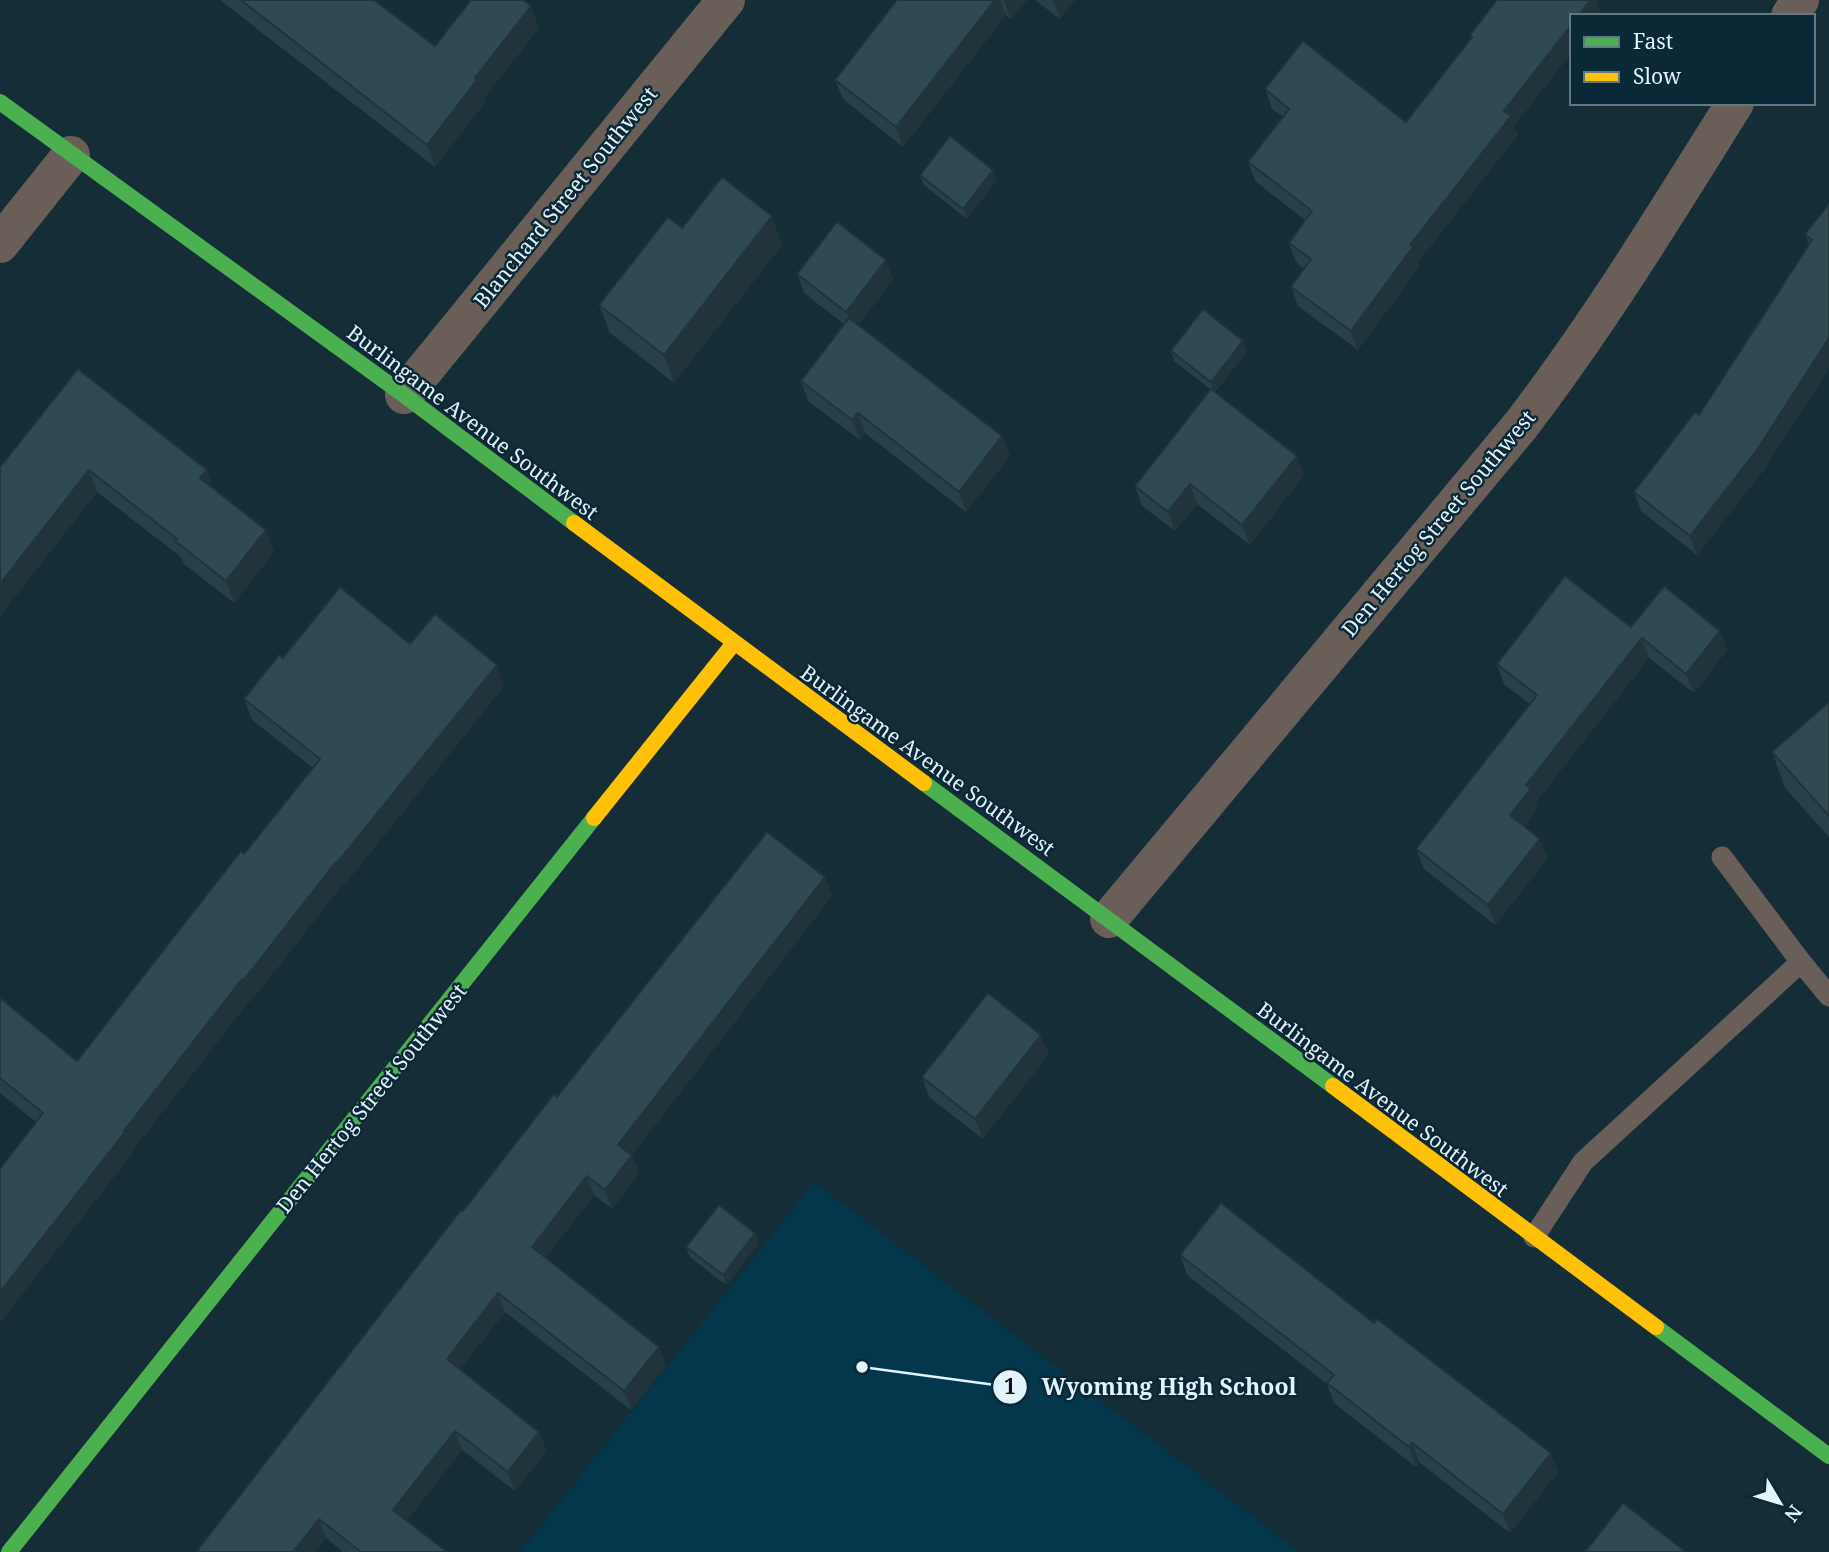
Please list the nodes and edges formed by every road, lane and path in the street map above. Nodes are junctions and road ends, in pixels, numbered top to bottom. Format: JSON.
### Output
{"nodes":[{"id":1,"x":726,"y":0,"type":"edge"},
{"id":2,"x":0,"y":102,"type":"edge"},
{"id":3,"x":1734,"y":105,"type":"edge"},
{"id":4,"x":71,"y":156,"type":"junction"},
{"id":5,"x":0,"y":244,"type":"edge"},
{"id":6,"x":404,"y":394,"type":"junction"},
{"id":7,"x":734,"y":643,"type":"junction"},
{"id":8,"x":1722,"y":857,"type":"dead end"},
{"id":9,"x":1109,"y":919,"type":"junction"},
{"id":10,"x":1801,"y":962,"type":"junction"},
{"id":11,"x":1829,"y":996,"type":"edge"},
{"id":12,"x":1534,"y":1237,"type":"junction"},
{"id":13,"x":1829,"y":1456,"type":"edge"},
{"id":14,"x":9,"y":1552,"type":"edge"}],
"edges":[{"from":1,"to":6,"type":"street","name":"Blanchard Street Southwest"},
{"from":2,"to":4,"type":"street","name":"Burlingame Avenue Southwest"},
{"from":3,"to":9,"type":"street","name":"Den Hertog Street Southwest"},
{"from":4,"to":5,"type":"street"},
{"from":4,"to":6,"type":"street","name":"Burlingame Avenue Southwest"},
{"from":6,"to":7,"type":"street","name":"Burlingame Avenue Southwest"},
{"from":7,"to":9,"type":"street","name":"Burlingame Avenue Southwest"},
{"from":7,"to":14,"type":"street","name":"Den Hertog Street Southwest"},
{"from":8,"to":10,"type":"lane"},
{"from":9,"to":12,"type":"street","name":"Burlingame Avenue Southwest"},
{"from":10,"to":11,"type":"lane"},
{"from":10,"to":12,"type":"lane"},
{"from":12,"to":13,"type":"street","name":"Burlingame Avenue Southwest"}]}
